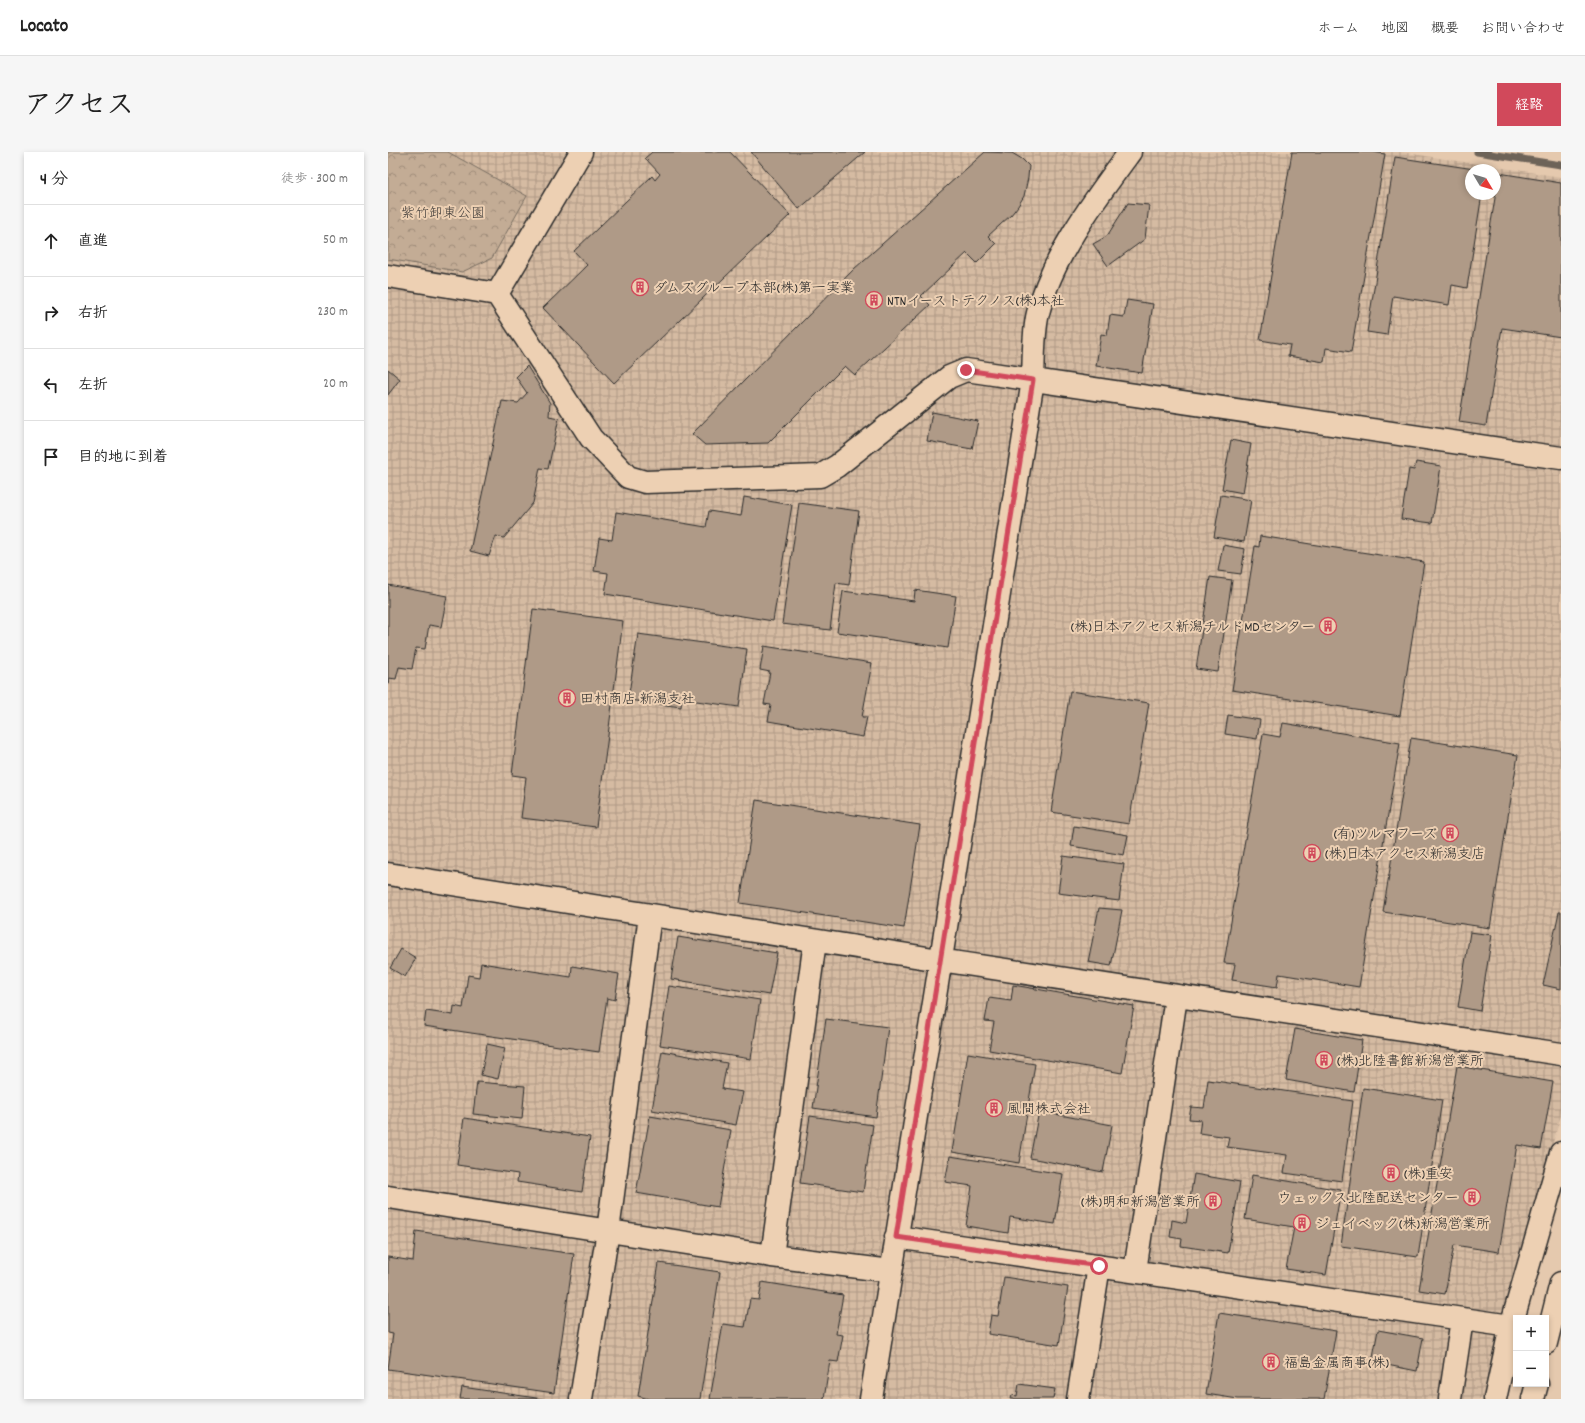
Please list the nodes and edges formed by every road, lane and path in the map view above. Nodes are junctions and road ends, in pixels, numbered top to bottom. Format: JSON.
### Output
{"nodes":[{"id":1,"x":581,"y":152,"type":"edge"},
{"id":2,"x":1130,"y":152,"type":"edge"},
{"id":3,"x":388,"y":276,"type":"edge"},
{"id":4,"x":497,"y":294,"type":"junction"},
{"id":5,"x":1033,"y":380,"type":"junction"},
{"id":6,"x":1561,"y":458,"type":"edge"},
{"id":7,"x":388,"y":874,"type":"edge"},
{"id":8,"x":650,"y":915,"type":"junction"},
{"id":9,"x":815,"y":941,"type":"junction"},
{"id":10,"x":940,"y":960,"type":"junction"},
{"id":11,"x":1176,"y":997,"type":"junction"},
{"id":12,"x":1561,"y":1054,"type":"edge"},
{"id":13,"x":1561,"y":1153,"type":"edge"},
{"id":14,"x":388,"y":1197,"type":"edge"},
{"id":15,"x":608,"y":1231,"type":"junction"},
{"id":16,"x":896,"y":1237,"type":"junction"},
{"id":17,"x":772,"y":1256,"type":"junction"},
{"id":18,"x":1099,"y":1266,"type":"junction"},
{"id":19,"x":891,"y":1271,"type":"junction"},
{"id":20,"x":1135,"y":1271,"type":"junction"},
{"id":21,"x":1561,"y":1283,"type":"edge"},
{"id":22,"x":1462,"y":1319,"type":"junction"},
{"id":23,"x":1511,"y":1326,"type":"junction"},
{"id":24,"x":1549,"y":1331,"type":"edge"},
{"id":25,"x":1536,"y":1387,"type":"edge"},
{"id":26,"x":581,"y":1399,"type":"edge"},
{"id":27,"x":871,"y":1399,"type":"edge"},
{"id":28,"x":1078,"y":1399,"type":"edge"},
{"id":29,"x":1450,"y":1399,"type":"edge"},
{"id":30,"x":1495,"y":1399,"type":"edge"},
{"id":31,"x":1533,"y":1399,"type":"edge"}],
"edges":[{"from":1,"to":4,"type":"main road"},
{"from":2,"to":5,"type":"main road"},
{"from":3,"to":4,"type":"main road"},
{"from":4,"to":5,"type":"main road"},
{"from":5,"to":6,"type":"main road"},
{"from":5,"to":10,"type":"main road"},
{"from":7,"to":8,"type":"main road"},
{"from":8,"to":9,"type":"main road"},
{"from":8,"to":15,"type":"main road"},
{"from":9,"to":10,"type":"main road"},
{"from":9,"to":17,"type":"main road"},
{"from":10,"to":11,"type":"main road"},
{"from":10,"to":16,"type":"main road"},
{"from":11,"to":12,"type":"main road"},
{"from":11,"to":20,"type":"main road"},
{"from":13,"to":23,"type":"main road"},
{"from":14,"to":15,"type":"main road"},
{"from":15,"to":17,"type":"main road"},
{"from":15,"to":26,"type":"main road"},
{"from":16,"to":18,"type":"main road"},
{"from":16,"to":19,"type":"main road"},
{"from":17,"to":19,"type":"main road"},
{"from":18,"to":20,"type":"main road"},
{"from":18,"to":28,"type":"main road"},
{"from":19,"to":27,"type":"main road"},
{"from":20,"to":22,"type":"main road"},
{"from":21,"to":24,"type":"main road"},
{"from":22,"to":23,"type":"main road"},
{"from":22,"to":29,"type":"main road"},
{"from":23,"to":30,"type":"main road"},
{"from":25,"to":31,"type":"main road"}]}
